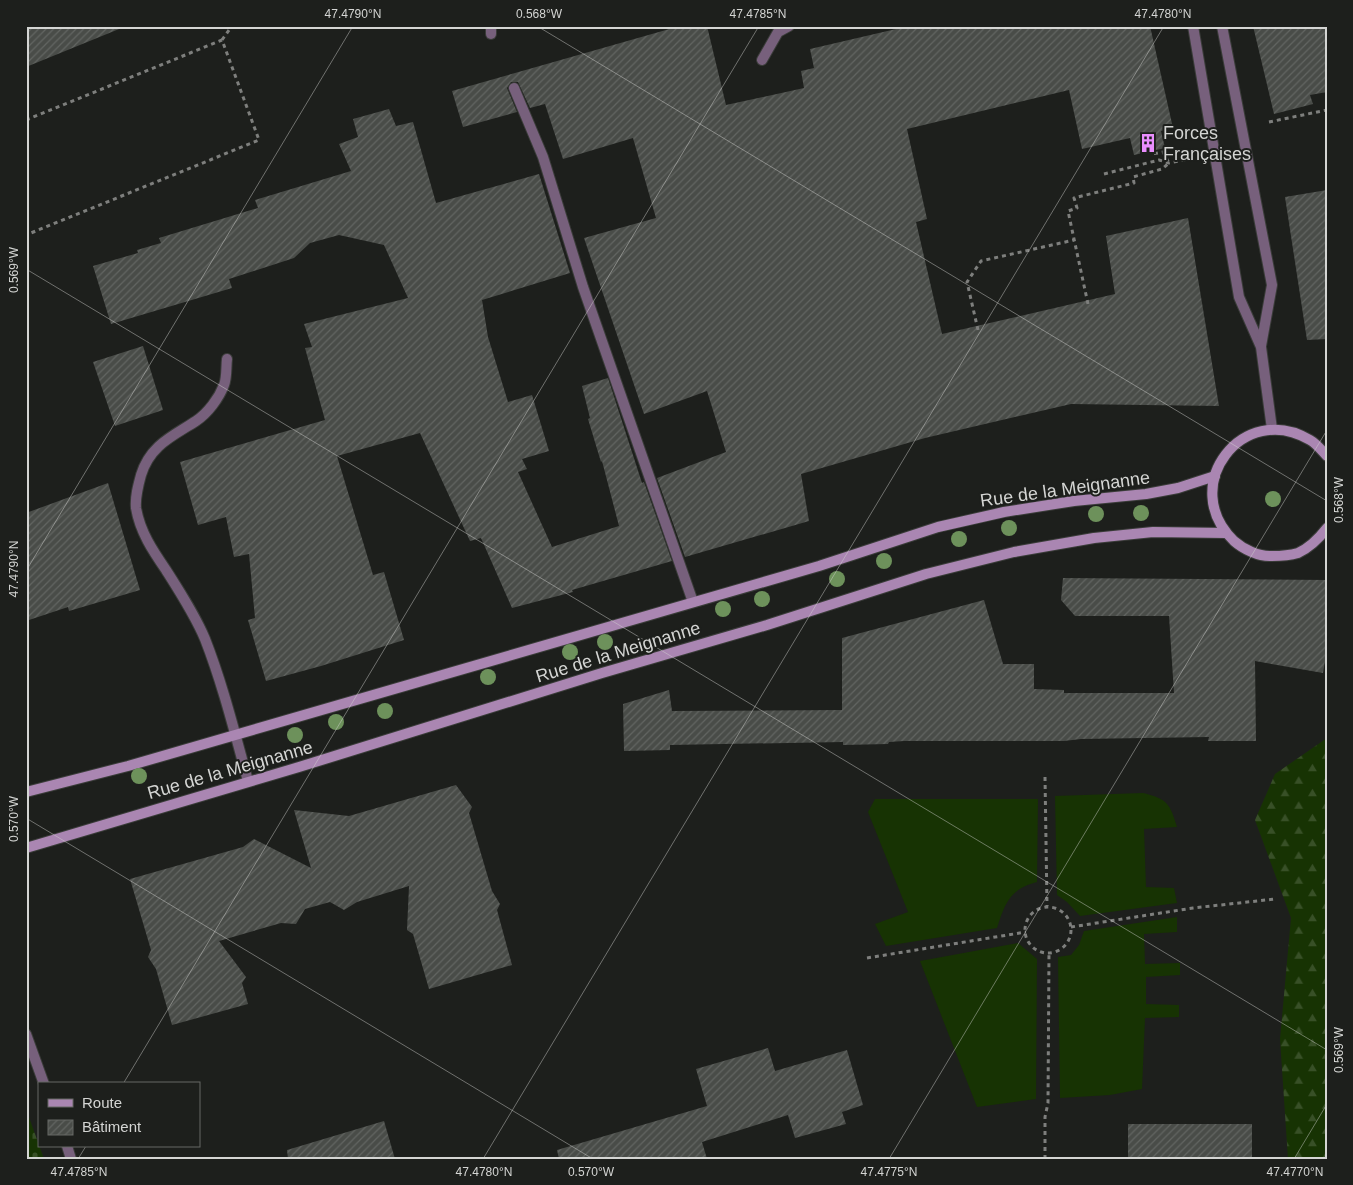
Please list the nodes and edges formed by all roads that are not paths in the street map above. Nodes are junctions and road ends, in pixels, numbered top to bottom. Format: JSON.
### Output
{"nodes":[{"id":1,"x":789,"y":26,"type":"edge"},
{"id":2,"x":1192,"y":26,"type":"edge"},
{"id":3,"x":1222,"y":26,"type":"edge"},
{"id":4,"x":762,"y":60,"type":"dead end"},
{"id":5,"x":514,"y":88,"type":"dead end"},
{"id":6,"x":1260,"y":347,"type":"junction"},
{"id":7,"x":227,"y":359,"type":"dead end"},
{"id":8,"x":1272,"y":429,"type":"junction"},
{"id":9,"x":1327,"y":456,"type":"edge"},
{"id":10,"x":1215,"y":476,"type":"junction"},
{"id":11,"x":1327,"y":528,"type":"edge"},
{"id":12,"x":1226,"y":533,"type":"junction"},
{"id":13,"x":693,"y":602,"type":"junction"},
{"id":14,"x":236,"y":735,"type":"junction"},
{"id":15,"x":248,"y":781,"type":"junction"},
{"id":16,"x":26,"y":792,"type":"edge"},
{"id":17,"x":26,"y":848,"type":"edge"},
{"id":18,"x":26,"y":1034,"type":"edge"},
{"id":19,"x":43,"y":1082,"type":"edge"}],
"edges":[{"from":1,"to":4,"type":"street"},
{"from":2,"to":6,"type":"street"},
{"from":3,"to":6,"type":"street"},
{"from":5,"to":13,"type":"street"},
{"from":6,"to":8,"type":"street"},
{"from":7,"to":14,"type":"street"},
{"from":8,"to":9,"type":"main road"},
{"from":8,"to":10,"type":"main road"},
{"from":10,"to":12,"type":"main road"},
{"from":10,"to":13,"type":"main road","name":"Rue de la Meignanne"},
{"from":11,"to":12,"type":"main road"},
{"from":12,"to":15,"type":"main road","name":"Rue de la Meignanne"},
{"from":13,"to":14,"type":"main road","name":"Rue de la Meignanne"},
{"from":14,"to":15,"type":"street"},
{"from":14,"to":16,"type":"main road","name":"Rue de la Meignanne"},
{"from":15,"to":17,"type":"main road","name":"Rue de la Meignanne"},
{"from":18,"to":19,"type":"street"}]}
